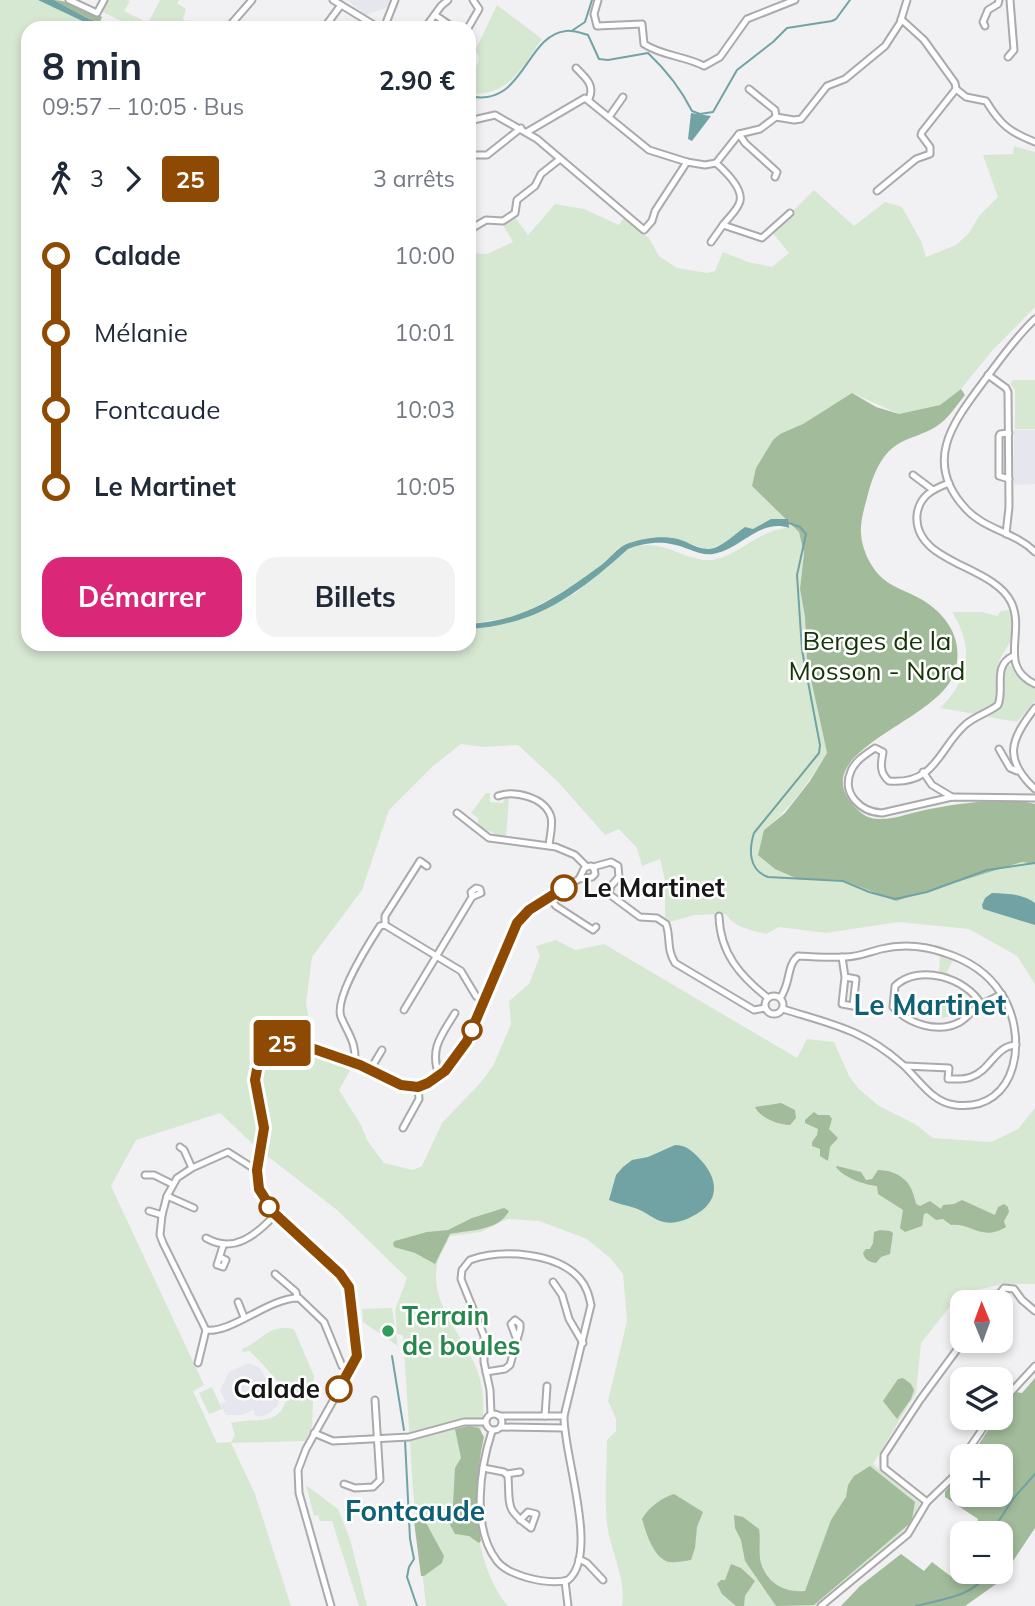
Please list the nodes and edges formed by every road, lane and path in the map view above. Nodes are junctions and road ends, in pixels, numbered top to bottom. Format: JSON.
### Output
{"nodes":[{"id":1,"x":69,"y":0,"type":"edge"},
{"id":2,"x":104,"y":0,"type":"edge"},
{"id":3,"x":252,"y":0,"type":"edge"},
{"id":4,"x":333,"y":0,"type":"edge"},
{"id":5,"x":395,"y":0,"type":"edge"},
{"id":6,"x":448,"y":0,"type":"edge"},
{"id":7,"x":473,"y":0,"type":"edge"},
{"id":8,"x":598,"y":0,"type":"edge"},
{"id":9,"x":792,"y":0,"type":"edge"},
{"id":10,"x":907,"y":0,"type":"edge"},
{"id":11,"x":999,"y":0,"type":"edge"},
{"id":12,"x":1010,"y":0,"type":"edge"},
{"id":13,"x":341,"y":5,"type":"junction"},
{"id":14,"x":435,"y":15,"type":"junction"},
{"id":15,"x":901,"y":19,"type":"junction"},
{"id":16,"x":234,"y":21,"type":"edge"},
{"id":17,"x":329,"y":21,"type":"edge"},
{"id":18,"x":369,"y":21,"type":"edge"},
{"id":19,"x":384,"y":21,"type":"edge"},
{"id":20,"x":430,"y":21,"type":"edge"},
{"id":21,"x":444,"y":21,"type":"edge"},
{"id":22,"x":472,"y":21,"type":"edge"},
{"id":23,"x":985,"y":26,"type":"dead end"},
{"id":24,"x":1008,"y":57,"type":"dead end"},
{"id":25,"x":576,"y":68,"type":"dead end"},
{"id":26,"x":749,"y":89,"type":"dead end"},
{"id":27,"x":956,"y":89,"type":"junction"},
{"id":28,"x":623,"y":97,"type":"dead end"},
{"id":29,"x":589,"y":99,"type":"junction"},
{"id":30,"x":609,"y":117,"type":"junction"},
{"id":31,"x":776,"y":117,"type":"junction"},
{"id":32,"x":476,"y":119,"type":"edge"},
{"id":33,"x":520,"y":128,"type":"junction"},
{"id":34,"x":527,"y":132,"type":"junction"},
{"id":35,"x":740,"y":134,"type":"junction"},
{"id":36,"x":1035,"y":142,"type":"edge"},
{"id":37,"x":476,"y":155,"type":"edge"},
{"id":38,"x":560,"y":159,"type":"junction"},
{"id":39,"x":687,"y":162,"type":"junction"},
{"id":40,"x":716,"y":163,"type":"junction"},
{"id":41,"x":775,"y":177,"type":"dead end"},
{"id":42,"x":877,"y":191,"type":"dead end"},
{"id":43,"x":790,"y":213,"type":"dead end"},
{"id":44,"x":723,"y":225,"type":"junction"},
{"id":45,"x":476,"y":226,"type":"edge"},
{"id":46,"x":710,"y":242,"type":"dead end"},
{"id":47,"x":1035,"y":319,"type":"edge"},
{"id":48,"x":988,"y":375,"type":"junction"},
{"id":49,"x":913,"y":475,"type":"dead end"},
{"id":50,"x":949,"y":483,"type":"junction"},
{"id":51,"x":933,"y":490,"type":"junction"},
{"id":52,"x":1006,"y":534,"type":"junction"},
{"id":53,"x":1035,"y":552,"type":"edge"},
{"id":54,"x":1013,"y":656,"type":"junction"},
{"id":55,"x":1035,"y":684,"type":"edge"},
{"id":56,"x":1033,"y":713,"type":"edge"},
{"id":57,"x":999,"y":749,"type":"dead end"},
{"id":58,"x":1017,"y":771,"type":"junction"},
{"id":59,"x":923,"y":772,"type":"junction"},
{"id":60,"x":1035,"y":789,"type":"edge"},
{"id":61,"x":498,"y":796,"type":"dead end"},
{"id":62,"x":951,"y":797,"type":"junction"},
{"id":63,"x":1035,"y":798,"type":"edge"},
{"id":64,"x":457,"y":813,"type":"dead end"},
{"id":65,"x":549,"y":845,"type":"junction"},
{"id":66,"x":427,"y":866,"type":"dead end"},
{"id":67,"x":587,"y":870,"type":"junction"},
{"id":68,"x":472,"y":897,"type":"dead end"},
{"id":69,"x":549,"y":897,"type":"junction"},
{"id":70,"x":719,"y":916,"type":"dead end"},
{"id":71,"x":385,"y":925,"type":"junction"},
{"id":72,"x":596,"y":927,"type":"dead end"},
{"id":73,"x":436,"y":956,"type":"junction"},
{"id":74,"x":842,"y":957,"type":"junction"},
{"id":75,"x":845,"y":977,"type":"junction"},
{"id":76,"x":1002,"y":994,"type":"junction"},
{"id":77,"x":768,"y":998,"type":"junction"},
{"id":78,"x":780,"y":998,"type":"junction"},
{"id":79,"x":483,"y":1002,"type":"junction"},
{"id":80,"x":981,"y":1004,"type":"junction"},
{"id":81,"x":765,"y":1008,"type":"junction"},
{"id":82,"x":783,"y":1009,"type":"junction"},
{"id":83,"x":404,"y":1010,"type":"dead end"},
{"id":84,"x":456,"y":1013,"type":"dead end"},
{"id":85,"x":1016,"y":1045,"type":"junction"},
{"id":86,"x":382,"y":1050,"type":"dead end"},
{"id":87,"x":355,"y":1063,"type":"junction"},
{"id":88,"x":905,"y":1066,"type":"junction"},
{"id":89,"x":370,"y":1070,"type":"junction"},
{"id":90,"x":439,"y":1076,"type":"junction"},
{"id":91,"x":418,"y":1087,"type":"junction"},
{"id":92,"x":403,"y":1128,"type":"dead end"},
{"id":93,"x":180,"y":1147,"type":"dead end"},
{"id":94,"x":192,"y":1168,"type":"junction"},
{"id":95,"x":257,"y":1170,"type":"junction"},
{"id":96,"x":145,"y":1175,"type":"dead end"},
{"id":97,"x":172,"y":1184,"type":"junction"},
{"id":98,"x":167,"y":1196,"type":"junction"},
{"id":99,"x":194,"y":1208,"type":"dead end"},
{"id":100,"x":149,"y":1211,"type":"dead end"},
{"id":101,"x":275,"y":1214,"type":"junction"},
{"id":102,"x":162,"y":1215,"type":"junction"},
{"id":103,"x":206,"y":1238,"type":"dead end"},
{"id":104,"x":223,"y":1246,"type":"junction"},
{"id":105,"x":220,"y":1257,"type":"dead end"},
{"id":106,"x":275,"y":1274,"type":"dead end"},
{"id":107,"x":553,"y":1282,"type":"dead end"},
{"id":108,"x":1002,"y":1290,"type":"edge"},
{"id":109,"x":297,"y":1298,"type":"junction"},
{"id":110,"x":237,"y":1302,"type":"dead end"},
{"id":111,"x":1035,"y":1311,"type":"edge"},
{"id":112,"x":244,"y":1317,"type":"junction"},
{"id":113,"x":205,"y":1330,"type":"junction"},
{"id":114,"x":517,"y":1339,"type":"dead end"},
{"id":115,"x":583,"y":1343,"type":"junction"},
{"id":116,"x":955,"y":1353,"type":"edge"},
{"id":117,"x":198,"y":1363,"type":"dead end"},
{"id":118,"x":1035,"y":1366,"type":"edge"},
{"id":119,"x":349,"y":1372,"type":"junction"},
{"id":120,"x":486,"y":1372,"type":"junction"},
{"id":121,"x":547,"y":1386,"type":"dead end"},
{"id":122,"x":1013,"y":1390,"type":"edge"},
{"id":123,"x":375,"y":1400,"type":"dead end"},
{"id":124,"x":491,"y":1414,"type":"junction"},
{"id":125,"x":499,"y":1416,"type":"junction"},
{"id":126,"x":545,"y":1416,"type":"junction"},
{"id":127,"x":564,"y":1416,"type":"junction"},
{"id":128,"x":485,"y":1422,"type":"junction"},
{"id":129,"x":500,"y":1427,"type":"junction"},
{"id":130,"x":564,"y":1428,"type":"junction"},
{"id":131,"x":492,"y":1430,"type":"junction"},
{"id":132,"x":314,"y":1433,"type":"junction"},
{"id":133,"x":377,"y":1439,"type":"junction"},
{"id":134,"x":483,"y":1468,"type":"junction"},
{"id":135,"x":520,"y":1472,"type":"dead end"},
{"id":136,"x":506,"y":1474,"type":"junction"},
{"id":137,"x":950,"y":1481,"type":"edge"},
{"id":138,"x":344,"y":1484,"type":"dead end"},
{"id":139,"x":927,"y":1502,"type":"junction"},
{"id":140,"x":520,"y":1520,"type":"dead end"},
{"id":141,"x":579,"y":1559,"type":"junction"},
{"id":142,"x":603,"y":1580,"type":"dead end"},
{"id":143,"x":565,"y":1581,"type":"junction"},
{"id":144,"x":331,"y":1606,"type":"edge"},
{"id":145,"x":568,"y":1606,"type":"edge"},
{"id":146,"x":821,"y":1606,"type":"edge"}],
"edges":[{"from":1,"to":2,"type":"street"},
{"from":3,"to":16,"type":"street"},
{"from":4,"to":13,"type":"street"},
{"from":5,"to":19,"type":"street"},
{"from":6,"to":14,"type":"street"},
{"from":7,"to":22,"type":"street"},
{"from":8,"to":9,"type":"street"},
{"from":10,"to":15,"type":"street"},
{"from":11,"to":23,"type":"street"},
{"from":12,"to":24,"type":"street"},
{"from":13,"to":17,"type":"street"},
{"from":13,"to":18,"type":"street"},
{"from":14,"to":20,"type":"street"},
{"from":14,"to":21,"type":"street"},
{"from":15,"to":27,"type":"street"},
{"from":15,"to":31,"type":"street"},
{"from":25,"to":29,"type":"street"},
{"from":26,"to":31,"type":"street"},
{"from":27,"to":36,"type":"street"},
{"from":27,"to":42,"type":"street"},
{"from":28,"to":30,"type":"street"},
{"from":29,"to":30,"type":"street"},
{"from":29,"to":34,"type":"street"},
{"from":30,"to":39,"type":"street"},
{"from":31,"to":35,"type":"street"},
{"from":32,"to":33,"type":"street"},
{"from":33,"to":34,"type":"street"},
{"from":33,"to":37,"type":"street"},
{"from":34,"to":38,"type":"street"},
{"from":35,"to":40,"type":"street"},
{"from":35,"to":41,"type":"street"},
{"from":38,"to":39,"type":"street"},
{"from":38,"to":45,"type":"street"},
{"from":39,"to":40,"type":"street"},
{"from":40,"to":44,"type":"street"},
{"from":43,"to":44,"type":"street"},
{"from":44,"to":46,"type":"street"},
{"from":47,"to":48,"type":"street"},
{"from":48,"to":50,"type":"street"},
{"from":48,"to":52,"type":"street"},
{"from":49,"to":51,"type":"street"},
{"from":50,"to":51,"type":"street"},
{"from":50,"to":52,"type":"street"},
{"from":51,"to":54,"type":"street"},
{"from":52,"to":53,"type":"street"},
{"from":54,"to":55,"type":"street"},
{"from":54,"to":59,"type":"street"},
{"from":56,"to":58,"type":"street"},
{"from":57,"to":58,"type":"street"},
{"from":58,"to":60,"type":"street"},
{"from":59,"to":62,"type":"street"},
{"from":59,"to":62,"type":"street"},
{"from":61,"to":65,"type":"street"},
{"from":62,"to":63,"type":"street"},
{"from":64,"to":65,"type":"street"},
{"from":65,"to":67,"type":"street"},
{"from":66,"to":71,"type":"street"},
{"from":67,"to":69,"type":"street"},
{"from":67,"to":81,"type":"street"},
{"from":68,"to":73,"type":"street"},
{"from":69,"to":72,"type":"street"},
{"from":69,"to":79,"type":"street"},
{"from":70,"to":77,"type":"street"},
{"from":71,"to":73,"type":"street"},
{"from":71,"to":87,"type":"street"},
{"from":73,"to":79,"type":"street"},
{"from":73,"to":83,"type":"street"},
{"from":74,"to":75,"type":"street"},
{"from":74,"to":76,"type":"street"},
{"from":74,"to":78,"type":"street"},
{"from":75,"to":75,"type":"street"},
{"from":76,"to":80,"type":"street"},
{"from":76,"to":85,"type":"street"},
{"from":77,"to":78,"type":"street"},
{"from":77,"to":81,"type":"street"},
{"from":78,"to":82,"type":"street"},
{"from":79,"to":90,"type":"street"},
{"from":80,"to":80,"type":"street"},
{"from":81,"to":82,"type":"street"},
{"from":82,"to":88,"type":"street"},
{"from":84,"to":90,"type":"street"},
{"from":85,"to":88,"type":"street"},
{"from":85,"to":88,"type":"street"},
{"from":86,"to":89,"type":"street"},
{"from":87,"to":89,"type":"street"},
{"from":87,"to":95,"type":"street"},
{"from":89,"to":91,"type":"street"},
{"from":90,"to":91,"type":"street"},
{"from":91,"to":92,"type":"street"},
{"from":93,"to":94,"type":"street"},
{"from":94,"to":95,"type":"street"},
{"from":94,"to":97,"type":"street"},
{"from":95,"to":101,"type":"street"},
{"from":96,"to":97,"type":"street"},
{"from":97,"to":98,"type":"street"},
{"from":98,"to":99,"type":"street"},
{"from":98,"to":102,"type":"street"},
{"from":100,"to":102,"type":"street"},
{"from":101,"to":104,"type":"street"},
{"from":101,"to":119,"type":"street"},
{"from":102,"to":113,"type":"street"},
{"from":103,"to":104,"type":"street"},
{"from":104,"to":105,"type":"street"},
{"from":106,"to":109,"type":"street"},
{"from":107,"to":115,"type":"street"},
{"from":108,"to":111,"type":"street"},
{"from":109,"to":112,"type":"street"},
{"from":109,"to":119,"type":"street"},
{"from":110,"to":112,"type":"street"},
{"from":112,"to":113,"type":"street"},
{"from":113,"to":117,"type":"street"},
{"from":114,"to":120,"type":"street"},
{"from":115,"to":120,"type":"street"},
{"from":115,"to":127,"type":"street"},
{"from":116,"to":139,"type":"street"},
{"from":118,"to":122,"type":"street"},
{"from":119,"to":132,"type":"street"},
{"from":120,"to":124,"type":"street"},
{"from":121,"to":126,"type":"street"},
{"from":123,"to":133,"type":"street"},
{"from":124,"to":125,"type":"street"},
{"from":124,"to":128,"type":"street"},
{"from":125,"to":126,"type":"street"},
{"from":125,"to":129,"type":"street"},
{"from":126,"to":127,"type":"street"},
{"from":127,"to":130,"type":"street"},
{"from":128,"to":131,"type":"street"},
{"from":128,"to":133,"type":"street"},
{"from":129,"to":130,"type":"street"},
{"from":129,"to":131,"type":"street"},
{"from":130,"to":141,"type":"street"},
{"from":131,"to":134,"type":"street"},
{"from":132,"to":133,"type":"street"},
{"from":132,"to":144,"type":"street"},
{"from":133,"to":138,"type":"street"},
{"from":134,"to":136,"type":"street"},
{"from":134,"to":143,"type":"street"},
{"from":135,"to":136,"type":"street"},
{"from":136,"to":140,"type":"street"},
{"from":137,"to":139,"type":"street"},
{"from":139,"to":146,"type":"street"},
{"from":141,"to":142,"type":"street"},
{"from":141,"to":143,"type":"street"},
{"from":143,"to":145,"type":"street"}]}
